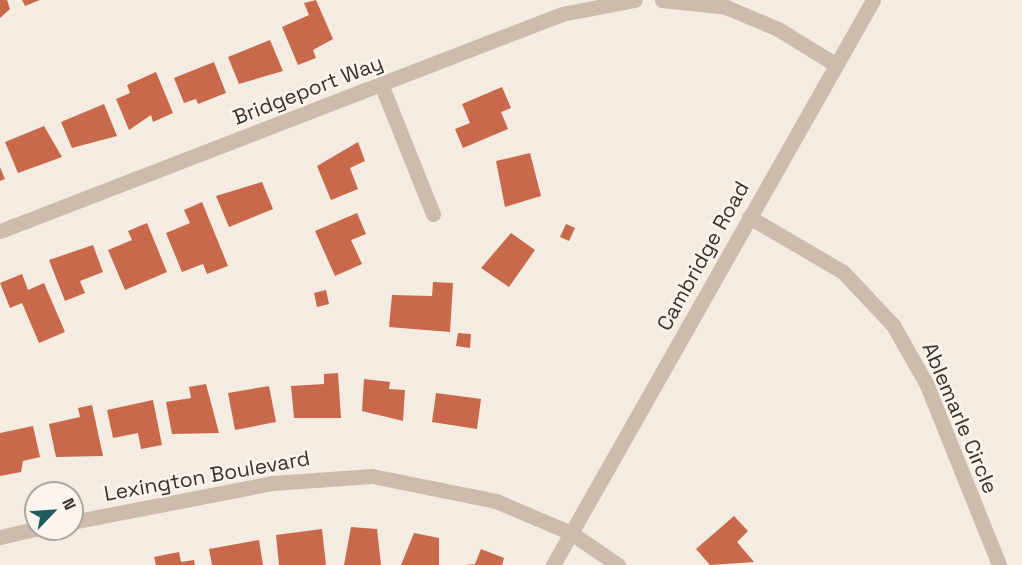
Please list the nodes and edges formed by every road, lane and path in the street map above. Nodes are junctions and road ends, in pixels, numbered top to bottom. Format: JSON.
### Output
{"nodes":[{"id":1,"x":635,"y":0,"type":"edge"},
{"id":2,"x":662,"y":0,"type":"edge"},
{"id":3,"x":873,"y":0,"type":"edge"},
{"id":4,"x":835,"y":64,"type":"junction"},
{"id":5,"x":381,"y":84,"type":"junction"},
{"id":6,"x":433,"y":214,"type":"dead end"},
{"id":7,"x":750,"y":217,"type":"junction"},
{"id":8,"x":0,"y":231,"type":"edge"},
{"id":9,"x":84,"y":520,"type":"edge"},
{"id":10,"x":24,"y":532,"type":"edge"},
{"id":11,"x":571,"y":533,"type":"junction"},
{"id":12,"x":0,"y":537,"type":"edge"},
{"id":13,"x":553,"y":565,"type":"edge"},
{"id":14,"x":618,"y":565,"type":"edge"},
{"id":15,"x":999,"y":565,"type":"edge"}],
"edges":[{"from":1,"to":5,"type":"street","name":"Bridgeport Way"},
{"from":2,"to":4,"type":"street"},
{"from":3,"to":4,"type":"street","name":"Cambridge Road"},
{"from":4,"to":7,"type":"street","name":"Cambridge Road"},
{"from":5,"to":6,"type":"street"},
{"from":5,"to":8,"type":"street","name":"Bridgeport Way"},
{"from":7,"to":11,"type":"street","name":"Cambridge Road"},
{"from":7,"to":15,"type":"street","name":"Ablemarle Circle"},
{"from":9,"to":11,"type":"street","name":"Lexington Boulevard"},
{"from":10,"to":12,"type":"street"},
{"from":11,"to":13,"type":"street","name":"Cambridge Road"},
{"from":11,"to":14,"type":"street","name":"Lexington Boulevard"}]}
